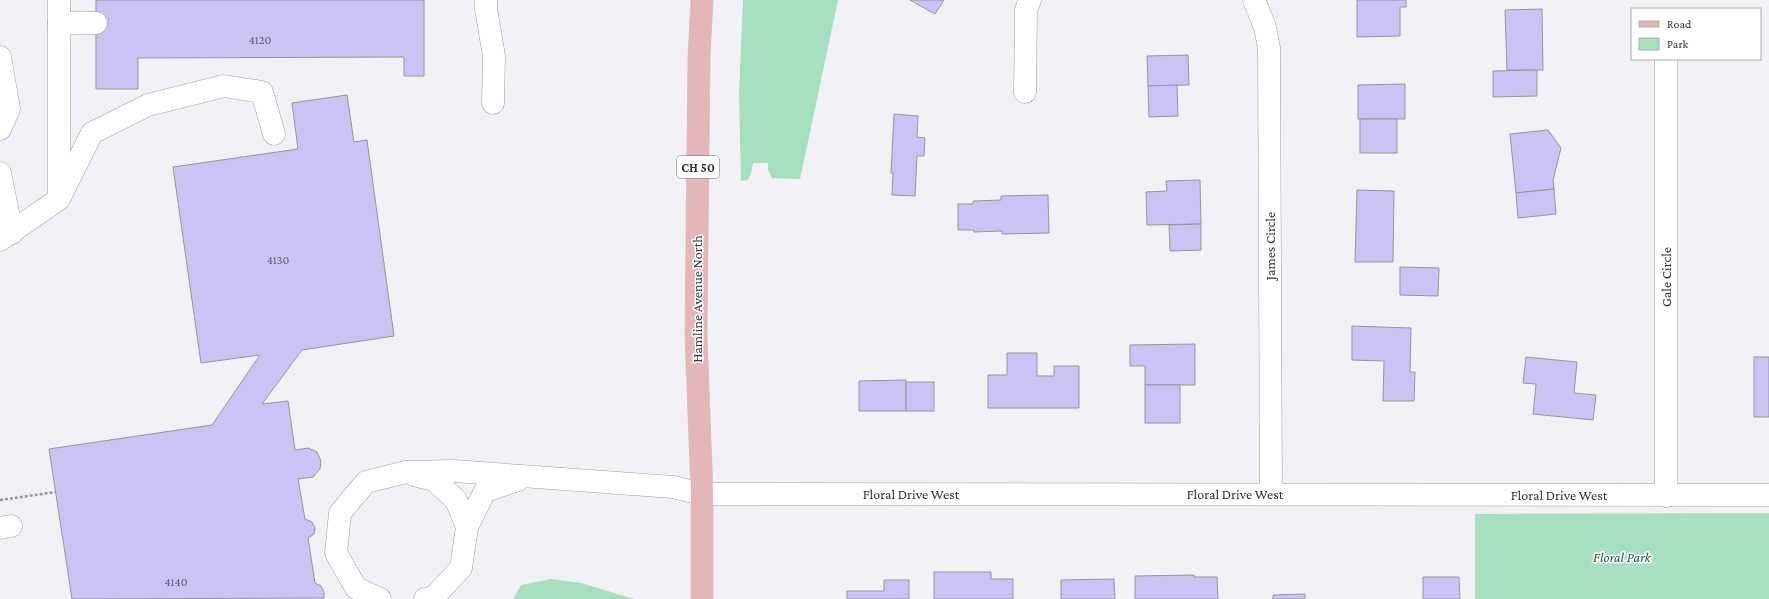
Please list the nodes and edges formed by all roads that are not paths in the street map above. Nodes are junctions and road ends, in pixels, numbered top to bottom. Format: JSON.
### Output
{"nodes":[{"id":1,"x":59,"y":0,"type":"edge"},
{"id":2,"x":486,"y":0,"type":"edge"},
{"id":3,"x":702,"y":0,"type":"edge"},
{"id":4,"x":1030,"y":0,"type":"edge"},
{"id":5,"x":1254,"y":0,"type":"edge"},
{"id":6,"x":59,"y":23,"type":"junction"},
{"id":7,"x":96,"y":23,"type":"dead end"},
{"id":8,"x":0,"y":57,"type":"edge"},
{"id":9,"x":1666,"y":60,"type":"edge"},
{"id":10,"x":1025,"y":92,"type":"dead end"},
{"id":11,"x":493,"y":103,"type":"dead end"},
{"id":12,"x":0,"y":129,"type":"edge"},
{"id":13,"x":274,"y":134,"type":"dead end"},
{"id":14,"x":0,"y":173,"type":"edge"},
{"id":15,"x":59,"y":199,"type":"junction"},
{"id":16,"x":6,"y":237,"type":"edge"},
{"id":17,"x":406,"y":472,"type":"junction"},
{"id":18,"x":528,"y":477,"type":"junction"},
{"id":19,"x":702,"y":494,"type":"junction"},
{"id":20,"x":1271,"y":494,"type":"junction"},
{"id":21,"x":1769,"y":495,"type":"edge"},
{"id":22,"x":1666,"y":496,"type":"junction"},
{"id":23,"x":467,"y":527,"type":"junction"},
{"id":24,"x":380,"y":599,"type":"edge"},
{"id":25,"x":425,"y":599,"type":"edge"},
{"id":26,"x":702,"y":599,"type":"edge"}],
"edges":[{"from":1,"to":6,"type":"street"},
{"from":2,"to":11,"type":"street"},
{"from":3,"to":19,"type":"main road","name":"Hamline Avenue North","number":"CH 50"},
{"from":4,"to":10,"type":"street"},
{"from":5,"to":20,"type":"street","name":"James Circle"},
{"from":6,"to":7,"type":"street"},
{"from":6,"to":15,"type":"street"},
{"from":8,"to":12,"type":"street"},
{"from":9,"to":22,"type":"street","name":"Gale Circle"},
{"from":13,"to":15,"type":"street"},
{"from":14,"to":16,"type":"street"},
{"from":15,"to":16,"type":"street"},
{"from":17,"to":18,"type":"street","name":"Floral Drive West"},
{"from":17,"to":23,"type":"street"},
{"from":17,"to":24,"type":"street","name":"Floral Drive West"},
{"from":18,"to":19,"type":"street","name":"Floral Drive West"},
{"from":18,"to":23,"type":"street"},
{"from":19,"to":20,"type":"street","name":"Floral Drive West"},
{"from":19,"to":26,"type":"main road","name":"Hamline Avenue North","number":"CH 50"},
{"from":20,"to":22,"type":"street","name":"Floral Drive West"},
{"from":21,"to":22,"type":"street","name":"Floral Drive West"},
{"from":23,"to":25,"type":"street"}]}
